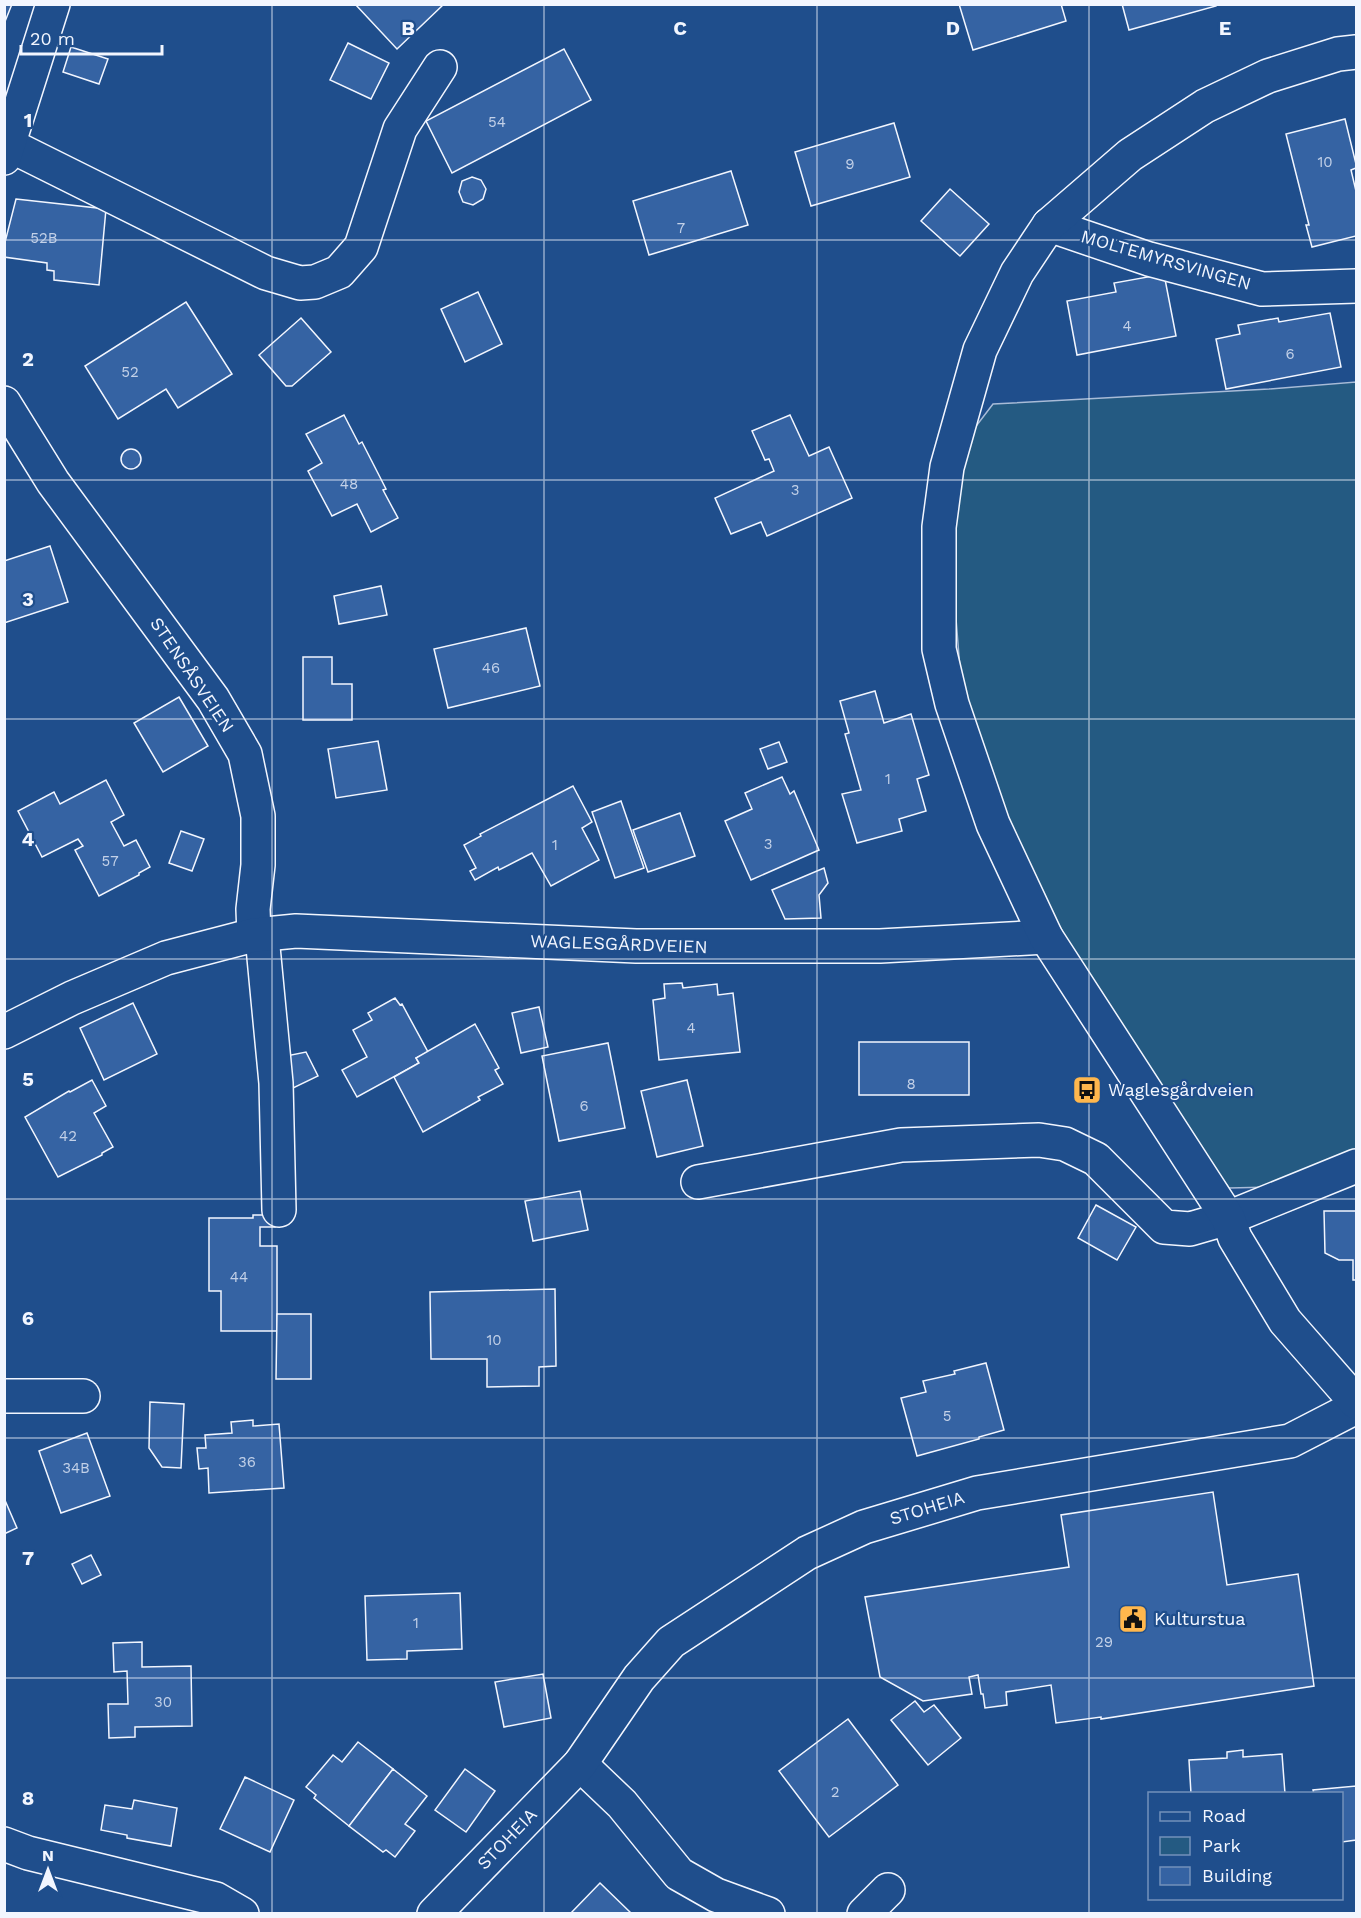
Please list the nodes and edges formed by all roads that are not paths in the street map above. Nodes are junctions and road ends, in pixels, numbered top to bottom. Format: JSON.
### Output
{"nodes":[{"id":1,"x":53,"y":4,"type":"edge"},
{"id":2,"x":1356,"y":52,"type":"edge"},
{"id":3,"x":440,"y":67,"type":"dead end"},
{"id":4,"x":7,"y":152,"type":"edge"},
{"id":5,"x":1049,"y":225,"type":"junction"},
{"id":6,"x":1356,"y":286,"type":"edge"},
{"id":7,"x":4,"y":403,"type":"edge"},
{"id":8,"x":254,"y":935,"type":"junction"},
{"id":9,"x":1046,"y":937,"type":"junction"},
{"id":10,"x":4,"y":1032,"type":"edge"},
{"id":11,"x":1356,"y":1166,"type":"edge"},
{"id":12,"x":698,"y":1182,"type":"dead end"},
{"id":13,"x":279,"y":1210,"type":"dead end"},
{"id":14,"x":1228,"y":1218,"type":"junction"},
{"id":15,"x":4,"y":1396,"type":"edge"},
{"id":16,"x":83,"y":1396,"type":"dead end"},
{"id":17,"x":1356,"y":1401,"type":"edge"},
{"id":18,"x":1356,"y":1407,"type":"edge"},
{"id":19,"x":579,"y":1764,"type":"junction"},
{"id":20,"x":4,"y":1844,"type":"edge"},
{"id":21,"x":888,"y":1890,"type":"dead end"},
{"id":22,"x":242,"y":1914,"type":"edge"},
{"id":23,"x":434,"y":1914,"type":"edge"},
{"id":24,"x":768,"y":1914,"type":"edge"},
{"id":25,"x":864,"y":1914,"type":"edge"}],
"edges":[{"from":1,"to":4,"type":"street"},
{"from":2,"to":5,"type":"street","name":"MOLTEMYRSVINGEN"},
{"from":3,"to":4,"type":"street"},
{"from":5,"to":6,"type":"street","name":"MOLTEMYRSVINGEN"},
{"from":5,"to":9,"type":"street","name":"MOLTEMYRSVINGEN"},
{"from":7,"to":8,"type":"street","name":"STENSÅSVEIEN"},
{"from":8,"to":9,"type":"street","name":"WAGLESGÅRDVEIEN"},
{"from":8,"to":10,"type":"street"},
{"from":8,"to":13,"type":"street","name":"STENSÅSVEIEN"},
{"from":9,"to":14,"type":"street"},
{"from":11,"to":14,"type":"street"},
{"from":12,"to":14,"type":"street"},
{"from":14,"to":17,"type":"street"},
{"from":15,"to":16,"type":"street"},
{"from":18,"to":19,"type":"street","name":"STOHEIA"},
{"from":19,"to":23,"type":"street","name":"STOHEIA"},
{"from":19,"to":24,"type":"street"},
{"from":20,"to":22,"type":"street"},
{"from":21,"to":25,"type":"street"}]}
